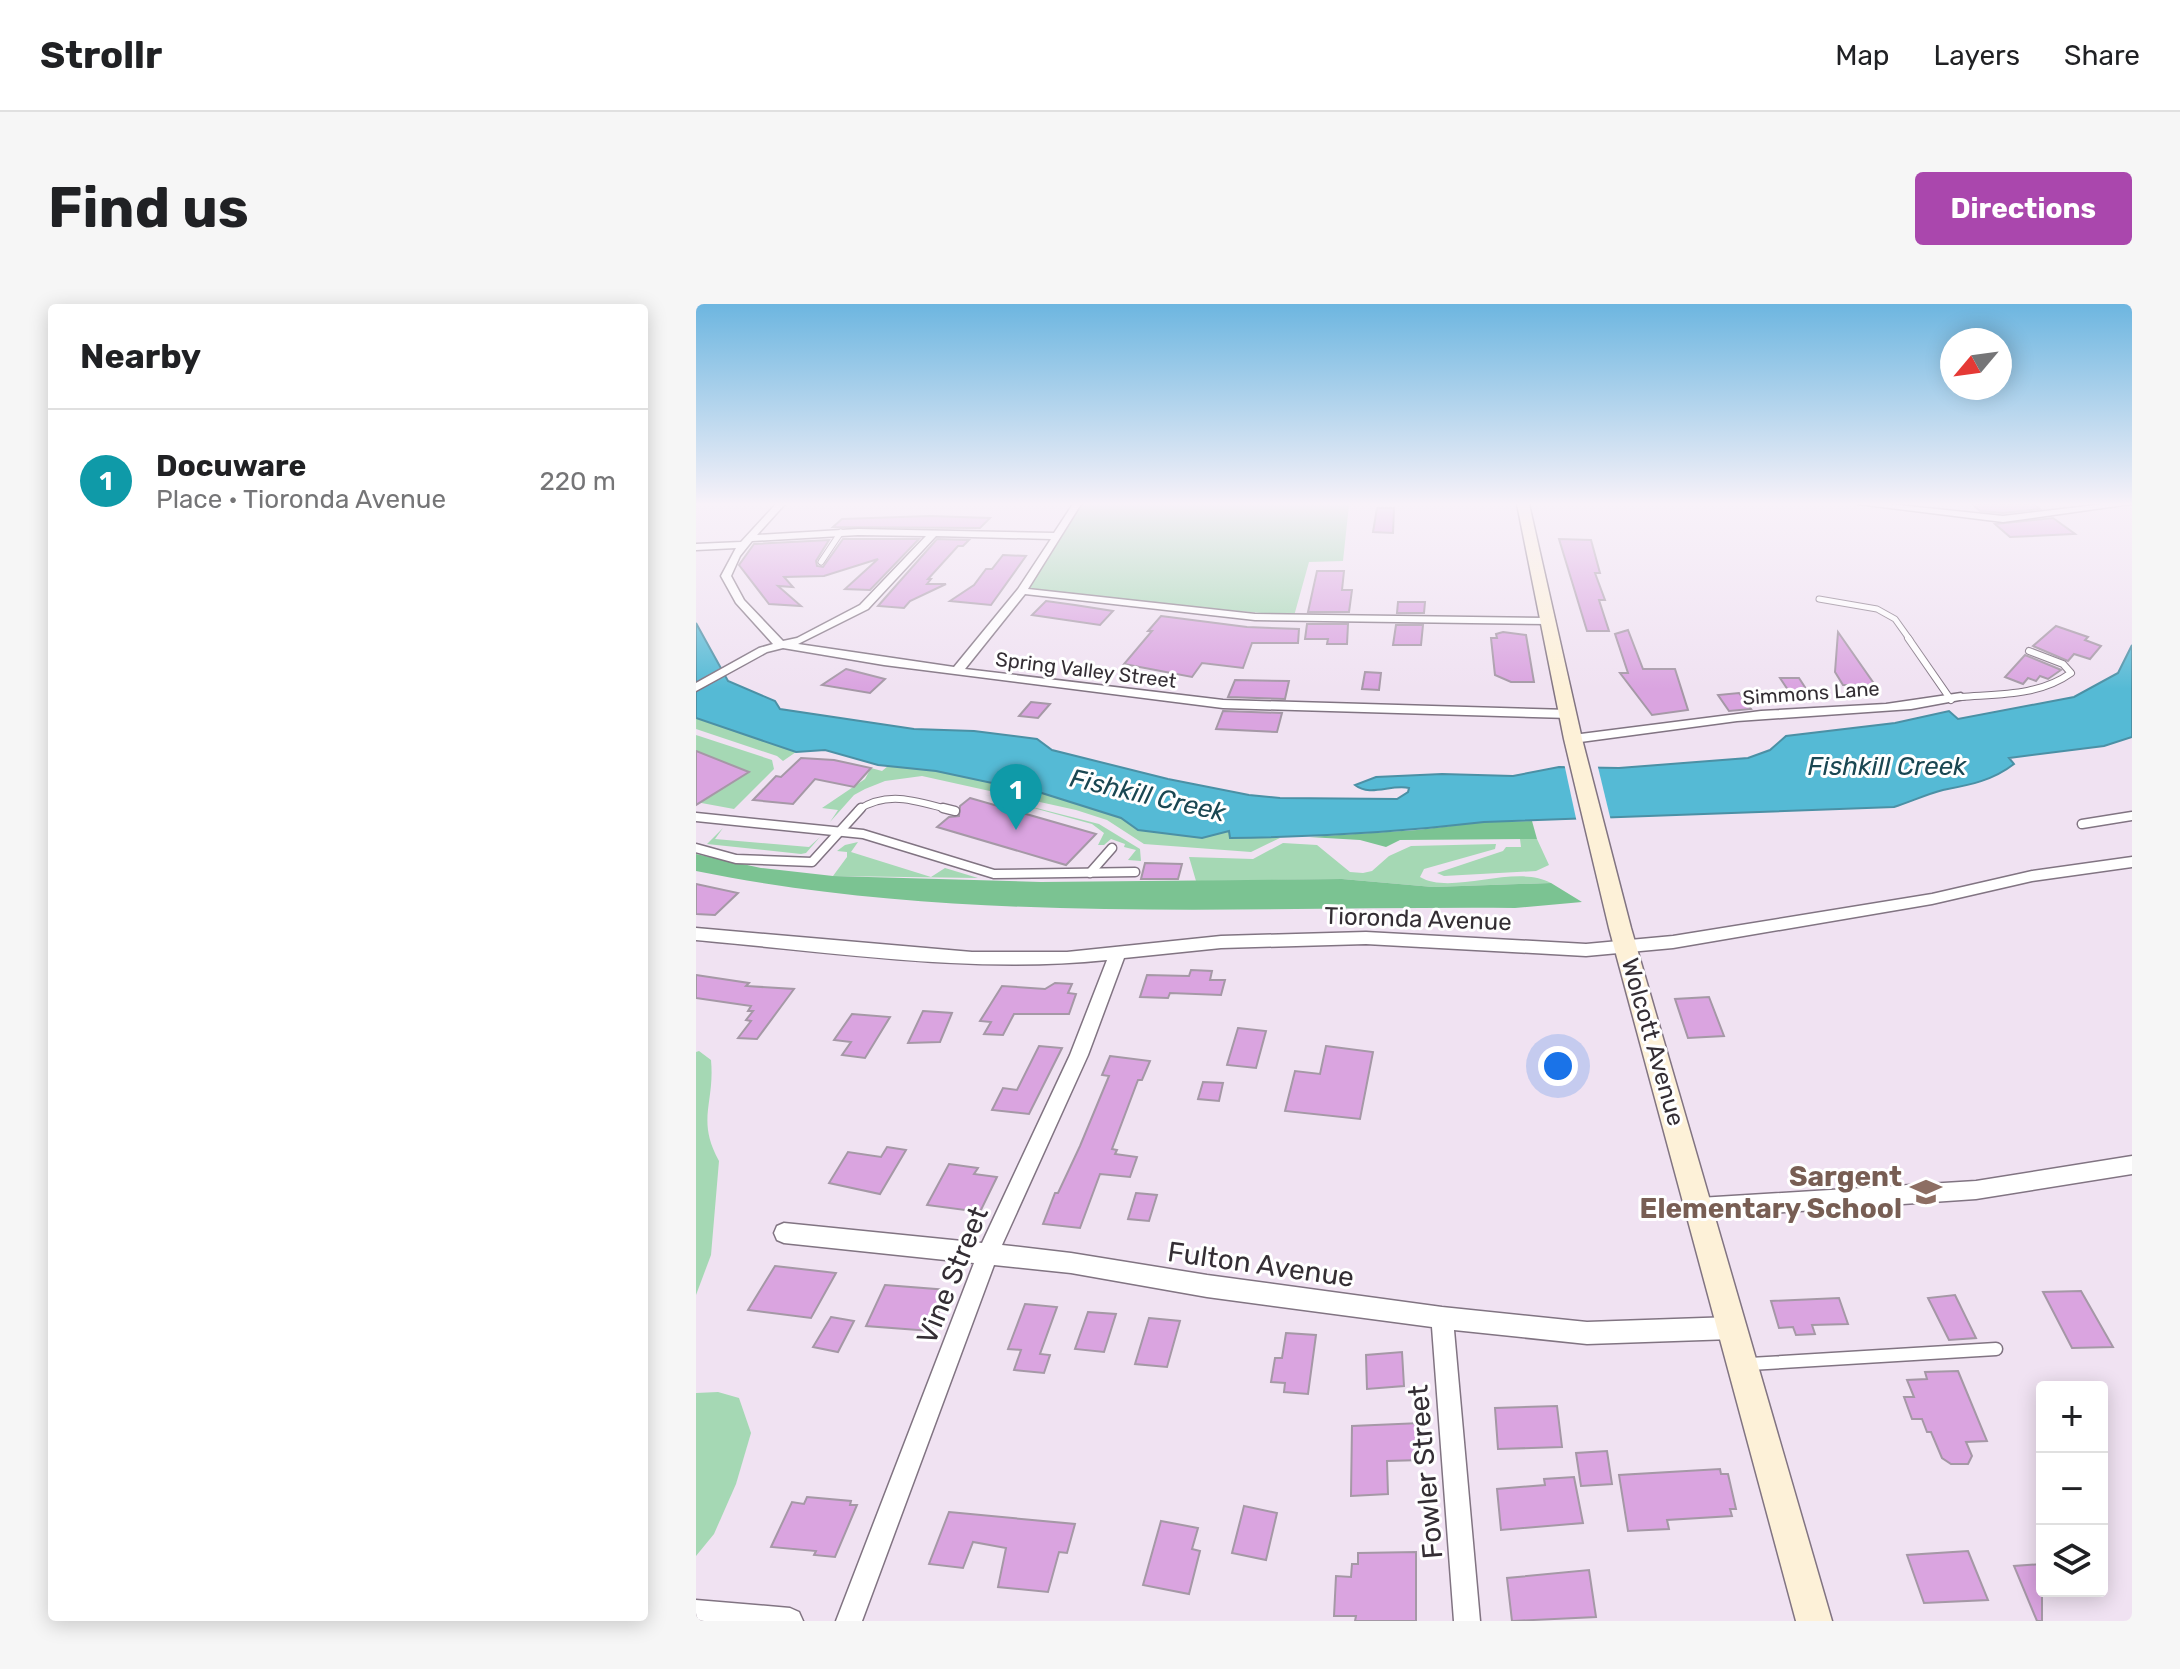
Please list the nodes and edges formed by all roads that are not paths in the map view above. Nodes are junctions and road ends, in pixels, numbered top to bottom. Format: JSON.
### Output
{"nodes":[{"id":1,"x":729,"y":565,"type":"edge"},
{"id":2,"x":903,"y":565,"type":"edge"},
{"id":3,"x":1038,"y":565,"type":"edge"},
{"id":4,"x":1537,"y":565,"type":"edge"},
{"id":5,"x":1022,"y":591,"type":"junction"},
{"id":6,"x":1819,"y":599,"type":"dead end"},
{"id":7,"x":1550,"y":621,"type":"junction"},
{"id":8,"x":779,"y":644,"type":"junction"},
{"id":9,"x":2029,"y":651,"type":"dead end"},
{"id":10,"x":957,"y":671,"type":"junction"},
{"id":11,"x":696,"y":688,"type":"edge"},
{"id":12,"x":1956,"y":699,"type":"junction"},
{"id":13,"x":1569,"y":714,"type":"junction"},
{"id":14,"x":1574,"y":743,"type":"junction"},
{"id":15,"x":955,"y":811,"type":"dead end"},
{"id":16,"x":2132,"y":816,"type":"edge"},
{"id":17,"x":696,"y":817,"type":"edge"},
{"id":18,"x":2082,"y":824,"type":"dead end"},
{"id":19,"x":839,"y":830,"type":"junction"},
{"id":20,"x":696,"y":848,"type":"edge"},
{"id":21,"x":1112,"y":848,"type":"dead end"},
{"id":22,"x":2132,"y":862,"type":"edge"},
{"id":23,"x":1135,"y":872,"type":"dead end"},
{"id":24,"x":1090,"y":873,"type":"junction"},
{"id":25,"x":696,"y":934,"type":"edge"},
{"id":26,"x":1623,"y":937,"type":"junction"},
{"id":27,"x":1117,"y":955,"type":"junction"},
{"id":28,"x":2132,"y":1165,"type":"edge"},
{"id":29,"x":1699,"y":1208,"type":"junction"},
{"id":30,"x":784,"y":1233,"type":"dead end"},
{"id":31,"x":988,"y":1254,"type":"junction"},
{"id":32,"x":1442,"y":1318,"type":"junction"},
{"id":33,"x":1732,"y":1328,"type":"junction"},
{"id":34,"x":1996,"y":1349,"type":"dead end"},
{"id":35,"x":1742,"y":1365,"type":"junction"},
{"id":36,"x":696,"y":1613,"type":"edge"},
{"id":37,"x":790,"y":1621,"type":"edge"},
{"id":38,"x":849,"y":1621,"type":"edge"},
{"id":39,"x":1467,"y":1621,"type":"edge"},
{"id":40,"x":1814,"y":1621,"type":"edge"}],
"edges":[{"from":1,"to":8,"type":"street"},
{"from":2,"to":8,"type":"street"},
{"from":3,"to":5,"type":"street"},
{"from":4,"to":7,"type":"main road","name":"Wolcott Avenue"},
{"from":5,"to":7,"type":"street"},
{"from":5,"to":10,"type":"street"},
{"from":6,"to":12,"type":"lane"},
{"from":7,"to":13,"type":"main road","name":"Wolcott Avenue"},
{"from":8,"to":10,"type":"street","name":"Spring Valley Street"},
{"from":8,"to":11,"type":"street"},
{"from":9,"to":12,"type":"lane","name":"Simmons Lane"},
{"from":10,"to":13,"type":"street","name":"Spring Valley Street"},
{"from":12,"to":14,"type":"street","name":"Simmons Lane"},
{"from":13,"to":14,"type":"main road","name":"Wolcott Avenue"},
{"from":14,"to":26,"type":"main road","name":"Wolcott Avenue"},
{"from":15,"to":19,"type":"lane"},
{"from":16,"to":18,"type":"lane"},
{"from":17,"to":19,"type":"lane"},
{"from":19,"to":20,"type":"lane"},
{"from":19,"to":24,"type":"lane"},
{"from":21,"to":24,"type":"lane"},
{"from":22,"to":26,"type":"street","name":"Tioronda Avenue"},
{"from":23,"to":24,"type":"lane"},
{"from":25,"to":27,"type":"street","name":"Tioronda Avenue"},
{"from":26,"to":27,"type":"street","name":"Tioronda Avenue"},
{"from":26,"to":29,"type":"main road","name":"Wolcott Avenue"},
{"from":27,"to":31,"type":"street","name":"Vine Street"},
{"from":28,"to":29,"type":"street"},
{"from":29,"to":33,"type":"main road","name":"Wolcott Avenue"},
{"from":30,"to":31,"type":"street","name":"Fulton Avenue"},
{"from":31,"to":32,"type":"street","name":"Fulton Avenue"},
{"from":31,"to":38,"type":"street","name":"Vine Street"},
{"from":32,"to":33,"type":"street","name":"Fulton Avenue"},
{"from":32,"to":39,"type":"street","name":"Fowler Street"},
{"from":33,"to":35,"type":"main road","name":"Wolcott Avenue"},
{"from":34,"to":35,"type":"lane"},
{"from":35,"to":40,"type":"main road","name":"Wolcott Avenue"},
{"from":36,"to":37,"type":"street"}]}
